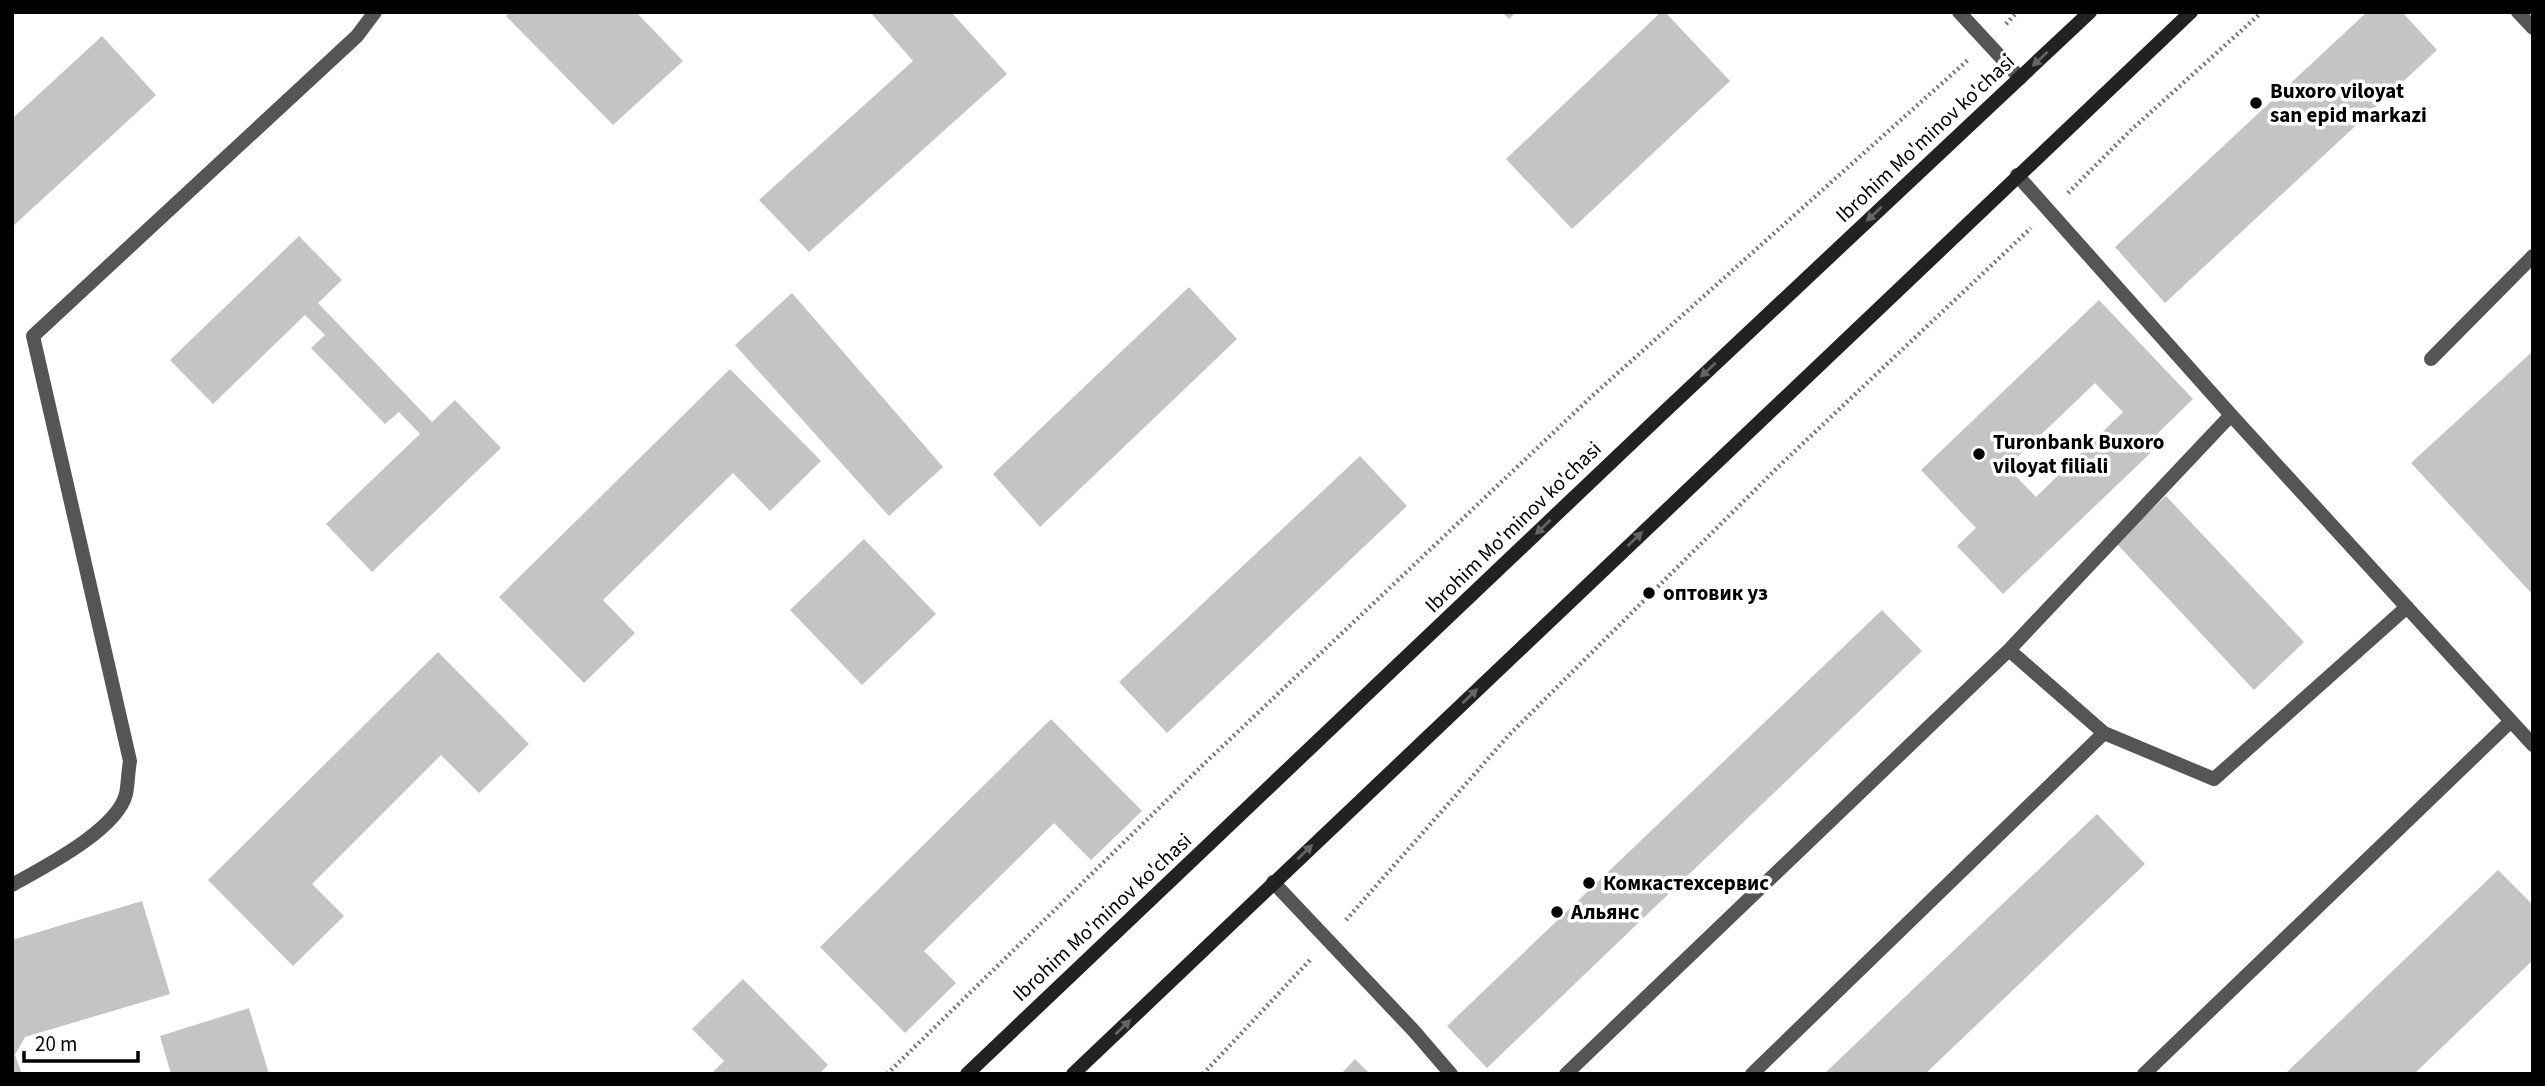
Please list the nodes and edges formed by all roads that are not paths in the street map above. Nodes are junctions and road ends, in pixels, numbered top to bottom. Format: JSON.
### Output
{"nodes":[{"id":1,"x":375,"y":12,"type":"edge"},
{"id":2,"x":1959,"y":12,"type":"edge"},
{"id":3,"x":2090,"y":12,"type":"edge"},
{"id":4,"x":2191,"y":12,"type":"edge"},
{"id":5,"x":2518,"y":12,"type":"edge"},
{"id":6,"x":2533,"y":28,"type":"edge"},
{"id":7,"x":2020,"y":78,"type":"junction"},
{"id":8,"x":2017,"y":175,"type":"junction"},
{"id":9,"x":2533,"y":256,"type":"edge"},
{"id":10,"x":2431,"y":359,"type":"dead end"},
{"id":11,"x":2231,"y":415,"type":"junction"},
{"id":12,"x":2407,"y":607,"type":"junction"},
{"id":13,"x":2009,"y":650,"type":"junction"},
{"id":14,"x":2511,"y":721,"type":"junction"},
{"id":15,"x":2104,"y":733,"type":"junction"},
{"id":16,"x":2533,"y":745,"type":"edge"},
{"id":17,"x":1273,"y":882,"type":"junction"},
{"id":18,"x":12,"y":885,"type":"edge"},
{"id":19,"x":967,"y":1074,"type":"edge"},
{"id":20,"x":1073,"y":1074,"type":"edge"},
{"id":21,"x":1451,"y":1074,"type":"edge"},
{"id":22,"x":1566,"y":1074,"type":"edge"},
{"id":23,"x":1752,"y":1074,"type":"edge"},
{"id":24,"x":2144,"y":1074,"type":"edge"}],
"edges":[{"from":1,"to":18,"type":"lane"},
{"from":2,"to":7,"type":"lane"},
{"from":3,"to":7,"type":"main road","name":"Ibrohim Mo'minov ko'chasi","one_way":true},
{"from":4,"to":8,"type":"main road"},
{"from":5,"to":6,"type":"lane"},
{"from":7,"to":19,"type":"main road","name":"Ibrohim Mo'minov ko'chasi","one_way":true},
{"from":8,"to":11,"type":"lane"},
{"from":17,"to":8,"type":"main road","one_way":true},
{"from":9,"to":10,"type":"lane"},
{"from":11,"to":12,"type":"lane"},
{"from":11,"to":13,"type":"lane"},
{"from":12,"to":14,"type":"lane"},
{"from":12,"to":15,"type":"lane"},
{"from":13,"to":15,"type":"lane"},
{"from":13,"to":22,"type":"lane"},
{"from":14,"to":16,"type":"lane"},
{"from":14,"to":24,"type":"lane"},
{"from":15,"to":23,"type":"lane"},
{"from":20,"to":17,"type":"main road","one_way":true},
{"from":17,"to":21,"type":"lane"}]}
